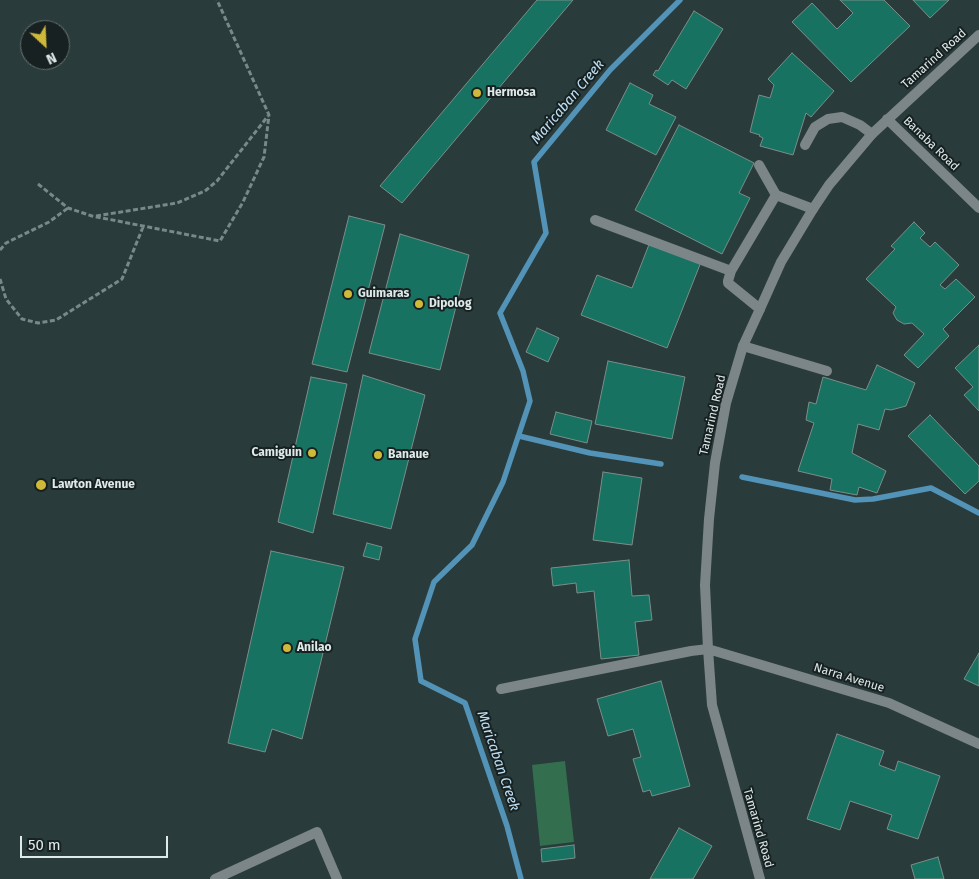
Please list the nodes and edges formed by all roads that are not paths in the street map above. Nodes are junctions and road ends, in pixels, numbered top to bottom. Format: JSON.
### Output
{"nodes":[{"id":1,"x":979,"y":34,"type":"edge"},
{"id":2,"x":887,"y":119,"type":"junction"},
{"id":3,"x":872,"y":134,"type":"junction"},
{"id":4,"x":805,"y":145,"type":"dead end"},
{"id":5,"x":759,"y":165,"type":"dead end"},
{"id":6,"x":776,"y":195,"type":"junction"},
{"id":7,"x":979,"y":208,"type":"edge"},
{"id":8,"x":813,"y":209,"type":"junction"},
{"id":9,"x":595,"y":220,"type":"dead end"},
{"id":10,"x":731,"y":272,"type":"junction"},
{"id":11,"x":760,"y":309,"type":"junction"},
{"id":12,"x":744,"y":346,"type":"junction"},
{"id":13,"x":827,"y":371,"type":"dead end"},
{"id":14,"x":708,"y":649,"type":"junction"},
{"id":15,"x":501,"y":689,"type":"dead end"},
{"id":16,"x":979,"y":744,"type":"edge"},
{"id":17,"x":215,"y":879,"type":"edge"},
{"id":18,"x":337,"y":879,"type":"edge"},
{"id":19,"x":760,"y":879,"type":"edge"}],
"edges":[{"from":1,"to":2,"type":"street","name":"Tamarind Road"},
{"from":2,"to":3,"type":"street","name":"Tamarind Road"},
{"from":2,"to":7,"type":"street","name":"Banaba Road"},
{"from":3,"to":4,"type":"street"},
{"from":3,"to":8,"type":"street","name":"Tamarind Road"},
{"from":5,"to":6,"type":"street"},
{"from":6,"to":8,"type":"street"},
{"from":6,"to":10,"type":"street"},
{"from":8,"to":11,"type":"street","name":"Tamarind Road"},
{"from":9,"to":10,"type":"street"},
{"from":10,"to":11,"type":"street"},
{"from":11,"to":12,"type":"street","name":"Tamarind Road"},
{"from":12,"to":13,"type":"street"},
{"from":12,"to":14,"type":"street","name":"Tamarind Road"},
{"from":14,"to":15,"type":"street"},
{"from":14,"to":16,"type":"street","name":"Narra Avenue"},
{"from":14,"to":19,"type":"street","name":"Tamarind Road"},
{"from":17,"to":18,"type":"street"}]}
